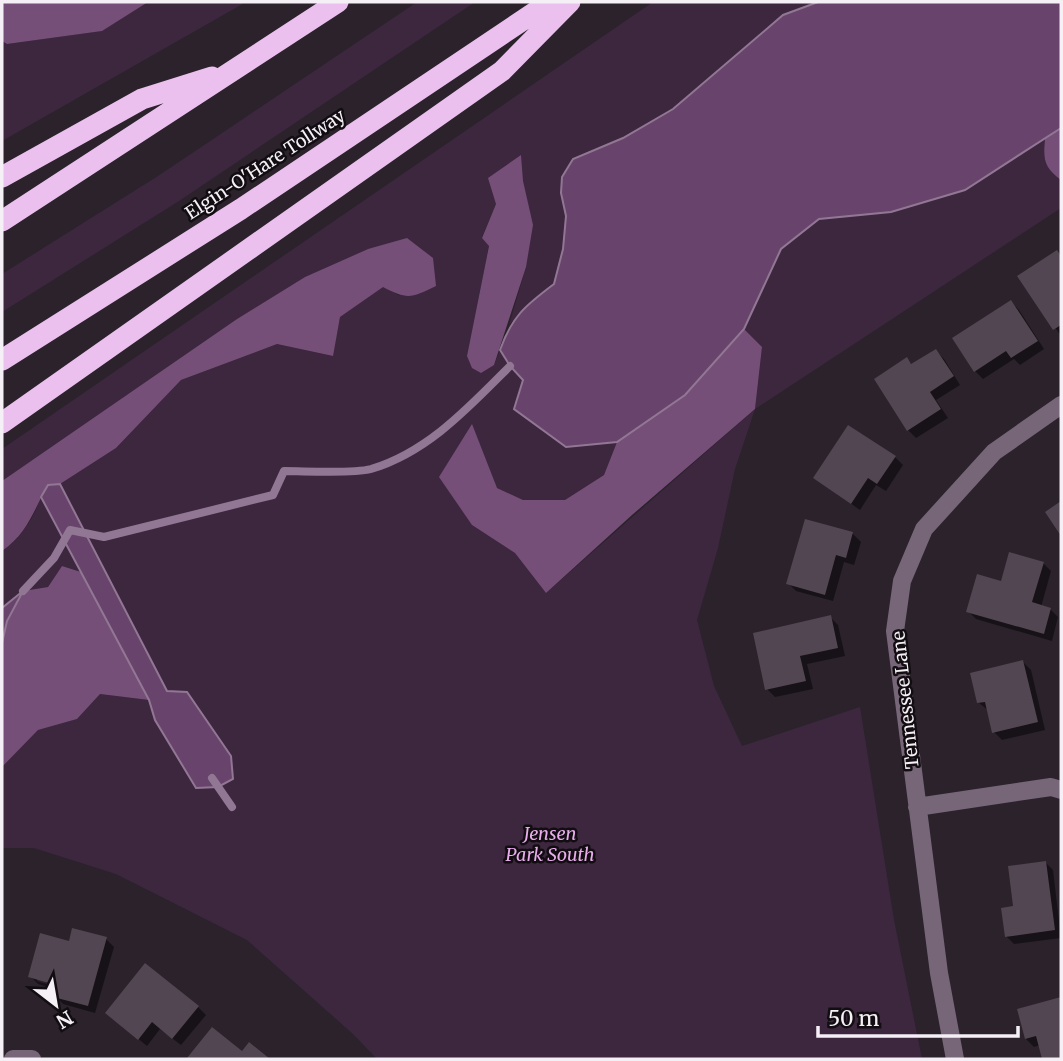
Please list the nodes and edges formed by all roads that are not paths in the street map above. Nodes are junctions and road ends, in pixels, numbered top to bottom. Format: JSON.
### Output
{"nodes":[{"id":1,"x":338,"y":2,"type":"edge"},
{"id":2,"x":550,"y":2,"type":"edge"},
{"id":3,"x":570,"y":2,"type":"edge"},
{"id":4,"x":238,"y":69,"type":"junction"},
{"id":5,"x":2,"y":177,"type":"edge"},
{"id":6,"x":2,"y":221,"type":"edge"},
{"id":7,"x":2,"y":360,"type":"edge"},
{"id":8,"x":1061,"y":405,"type":"edge"},
{"id":9,"x":2,"y":423,"type":"edge"},
{"id":10,"x":1061,"y":790,"type":"edge"},
{"id":11,"x":917,"y":807,"type":"junction"},
{"id":12,"x":13,"y":1059,"type":"edge"},
{"id":13,"x":32,"y":1059,"type":"edge"},
{"id":14,"x":956,"y":1059,"type":"edge"}],
"edges":[{"from":1,"to":4,"type":"highway"},
{"from":2,"to":7,"type":"highway","name":"Elgin-O'Hare Tollway"},
{"from":3,"to":9,"type":"highway"},
{"from":4,"to":5,"type":"highway"},
{"from":4,"to":6,"type":"highway"},
{"from":8,"to":11,"type":"street","name":"Tennessee Lane"},
{"from":10,"to":11,"type":"street"},
{"from":11,"to":14,"type":"street","name":"Tennessee Lane"},
{"from":12,"to":13,"type":"street"}]}
